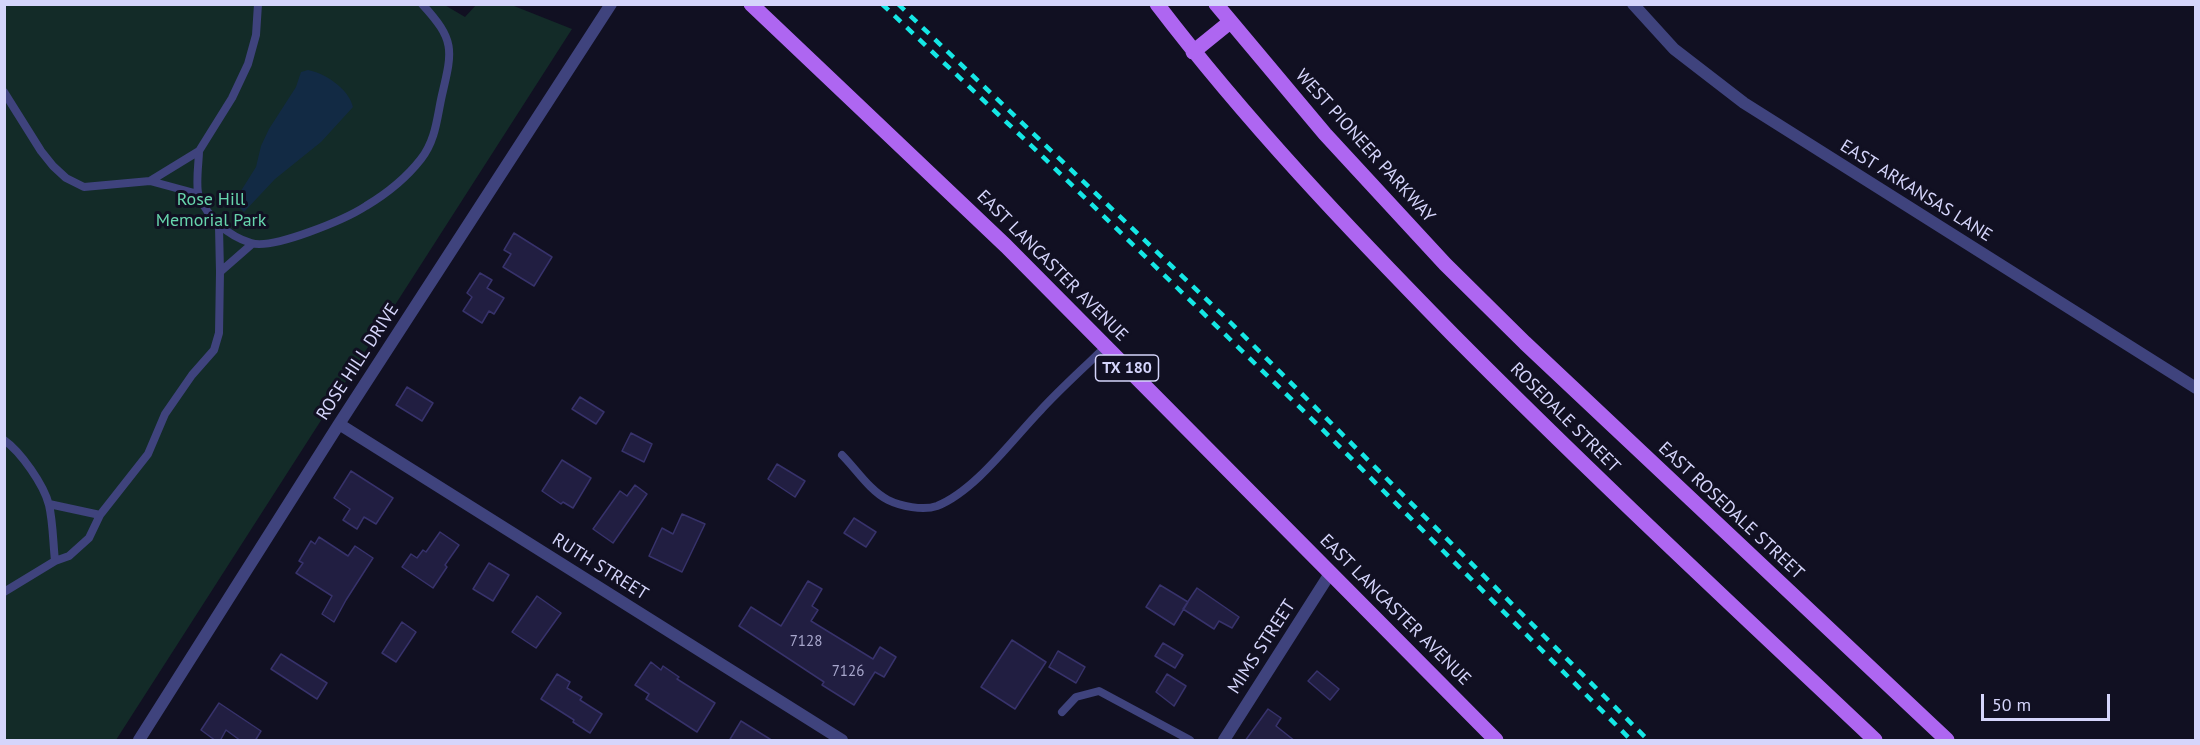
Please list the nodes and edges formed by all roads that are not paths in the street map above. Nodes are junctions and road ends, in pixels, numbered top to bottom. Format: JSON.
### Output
{"nodes":[{"id":1,"x":258,"y":4,"type":"edge"},
{"id":2,"x":422,"y":4,"type":"edge"},
{"id":3,"x":611,"y":4,"type":"edge"},
{"id":4,"x":751,"y":4,"type":"edge"},
{"id":5,"x":1157,"y":4,"type":"edge"},
{"id":6,"x":1216,"y":4,"type":"edge"},
{"id":7,"x":1633,"y":4,"type":"edge"},
{"id":8,"x":1230,"y":22,"type":"junction"},
{"id":9,"x":1194,"y":52,"type":"junction"},
{"id":10,"x":4,"y":92,"type":"edge"},
{"id":11,"x":9,"y":103,"type":"edge"},
{"id":12,"x":200,"y":150,"type":"junction"},
{"id":13,"x":150,"y":180,"type":"junction"},
{"id":14,"x":198,"y":194,"type":"junction"},
{"id":15,"x":219,"y":227,"type":"junction"},
{"id":16,"x":252,"y":244,"type":"junction"},
{"id":17,"x":220,"y":272,"type":"junction"},
{"id":18,"x":1490,"y":309,"type":"joint"},
{"id":19,"x":1106,"y":346,"type":"junction"},
{"id":20,"x":2196,"y":388,"type":"edge"},
{"id":21,"x":339,"y":424,"type":"junction"},
{"id":22,"x":4,"y":440,"type":"edge"},
{"id":23,"x":842,"y":455,"type":"dead end"},
{"id":24,"x":48,"y":504,"type":"junction"},
{"id":25,"x":100,"y":515,"type":"junction"},
{"id":26,"x":55,"y":561,"type":"junction"},
{"id":27,"x":1331,"y":572,"type":"junction"},
{"id":28,"x":4,"y":592,"type":"edge"},
{"id":29,"x":1062,"y":712,"type":"dead end"},
{"id":30,"x":139,"y":741,"type":"edge"},
{"id":31,"x":842,"y":741,"type":"edge"},
{"id":32,"x":1190,"y":741,"type":"edge"},
{"id":33,"x":1224,"y":741,"type":"edge"},
{"id":34,"x":1496,"y":741,"type":"edge"},
{"id":35,"x":1875,"y":741,"type":"edge"},
{"id":36,"x":1947,"y":741,"type":"edge"}],
"edges":[{"from":1,"to":12,"type":"lane"},
{"from":2,"to":16,"type":"lane"},
{"from":3,"to":21,"type":"street","name":"ROSE HILL DRIVE"},
{"from":4,"to":19,"type":"main road","name":"EAST LANCASTER AVENUE","number":"TX 180"},
{"from":5,"to":9,"type":"main road"},
{"from":6,"to":8,"type":"main road","name":"WEST PIONEER PARKWAY"},
{"from":7,"to":20,"type":"street","name":"EAST ARKANSAS LANE"},
{"from":8,"to":9,"type":"main road"},
{"from":8,"to":18,"type":"main road","name":"WEST PIONEER PARKWAY"},
{"from":9,"to":35,"type":"main road","name":"ROSEDALE STREET"},
{"from":10,"to":11,"type":"lane"},
{"from":11,"to":13,"type":"lane"},
{"from":12,"to":13,"type":"lane"},
{"from":12,"to":14,"type":"lane"},
{"from":13,"to":14,"type":"lane"},
{"from":14,"to":15,"type":"lane"},
{"from":15,"to":16,"type":"lane"},
{"from":15,"to":17,"type":"lane"},
{"from":16,"to":17,"type":"lane"},
{"from":17,"to":25,"type":"lane"},
{"from":18,"to":36,"type":"main road","name":"EAST ROSEDALE STREET"},
{"from":19,"to":23,"type":"lane"},
{"from":19,"to":27,"type":"main road","name":"EAST LANCASTER AVENUE","number":"TX 180"},
{"from":21,"to":30,"type":"street","name":"ROSE HILL DRIVE"},
{"from":21,"to":31,"type":"street","name":"RUTH STREET"},
{"from":22,"to":24,"type":"lane"},
{"from":24,"to":25,"type":"lane"},
{"from":24,"to":26,"type":"lane"},
{"from":25,"to":26,"type":"lane"},
{"from":26,"to":28,"type":"lane"},
{"from":27,"to":33,"type":"street","name":"MIMS STREET"},
{"from":27,"to":34,"type":"main road","name":"EAST LANCASTER AVENUE","number":"TX 180"},
{"from":29,"to":32,"type":"lane"}]}
